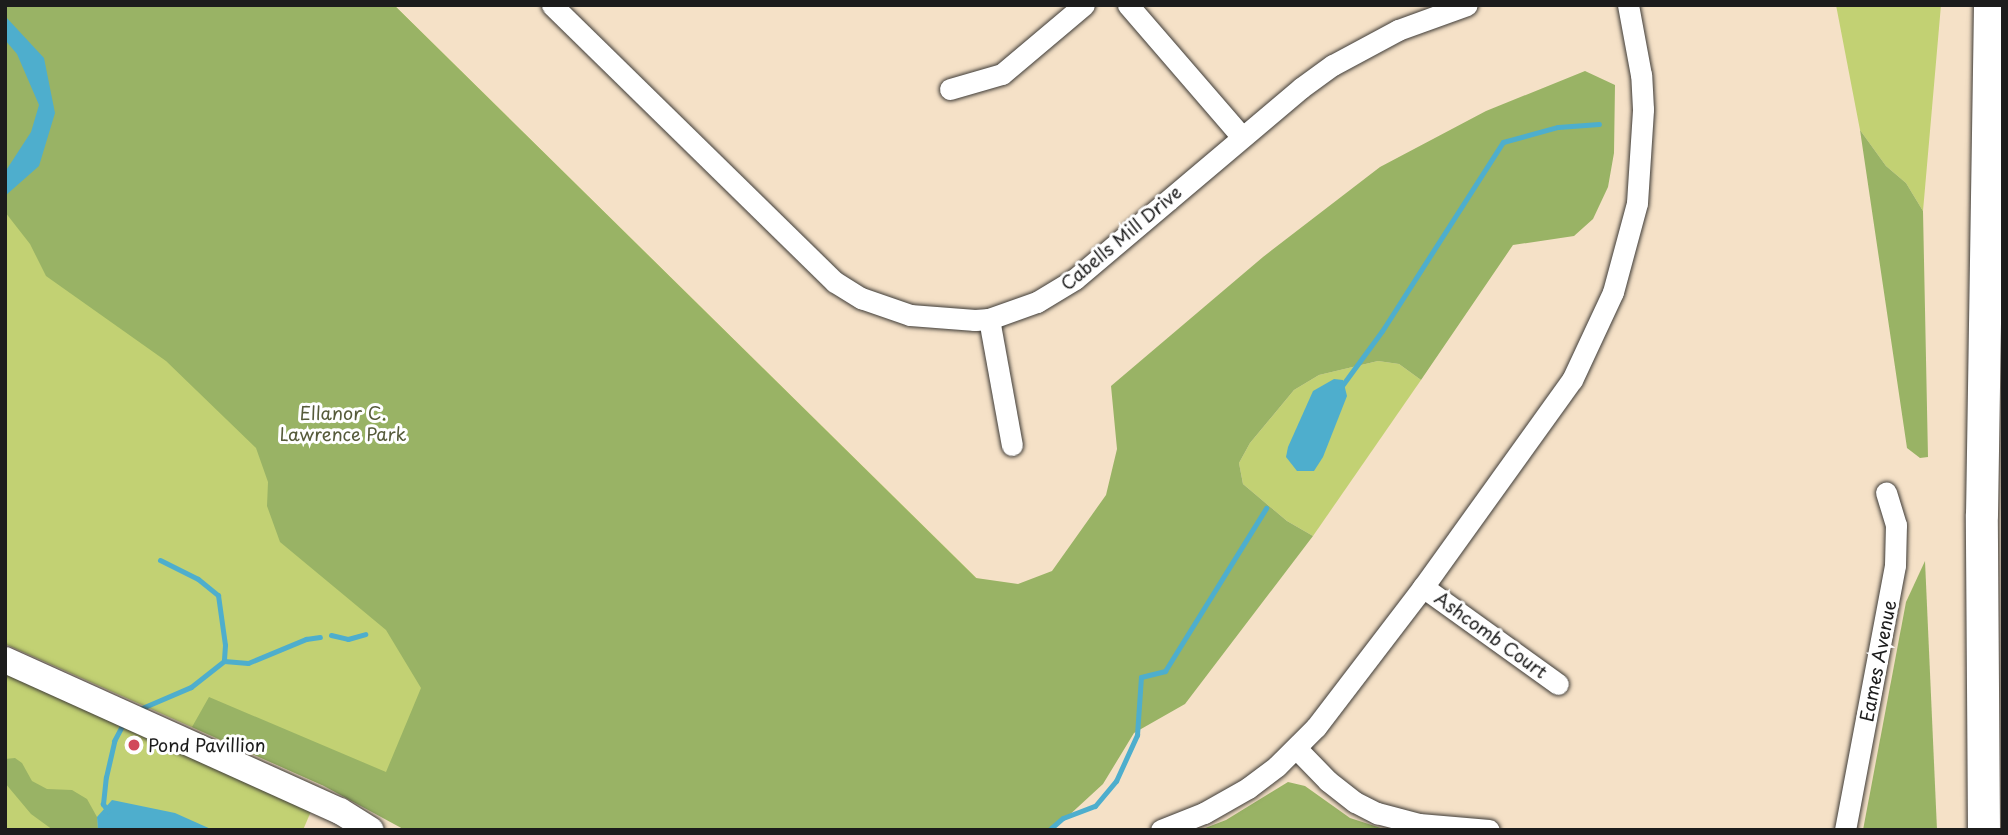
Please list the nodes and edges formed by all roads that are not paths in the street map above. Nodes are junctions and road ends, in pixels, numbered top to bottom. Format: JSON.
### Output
{"nodes":[{"id":1,"x":552,"y":5,"type":"edge"},
{"id":2,"x":1084,"y":5,"type":"edge"},
{"id":3,"x":1128,"y":5,"type":"edge"},
{"id":4,"x":1467,"y":5,"type":"edge"},
{"id":5,"x":1628,"y":5,"type":"edge"},
{"id":6,"x":1990,"y":5,"type":"edge"},
{"id":7,"x":950,"y":89,"type":"dead end"},
{"id":8,"x":1242,"y":137,"type":"junction"},
{"id":9,"x":989,"y":319,"type":"junction"},
{"id":10,"x":1012,"y":445,"type":"dead end"},
{"id":11,"x":1886,"y":492,"type":"dead end"},
{"id":12,"x":1423,"y":587,"type":"junction"},
{"id":13,"x":5,"y":660,"type":"edge"},
{"id":14,"x":1558,"y":684,"type":"dead end"},
{"id":15,"x":1296,"y":748,"type":"junction"},
{"id":16,"x":1984,"y":829,"type":"edge"},
{"id":17,"x":371,"y":830,"type":"edge"},
{"id":18,"x":1161,"y":830,"type":"edge"},
{"id":19,"x":1489,"y":830,"type":"edge"},
{"id":20,"x":1845,"y":830,"type":"edge"}],
"edges":[{"from":1,"to":9,"type":"street","name":"Cabells Mill Drive"},
{"from":2,"to":7,"type":"street"},
{"from":3,"to":8,"type":"street"},
{"from":4,"to":8,"type":"street","name":"Cabells Mill Drive"},
{"from":5,"to":12,"type":"street"},
{"from":6,"to":16,"type":"highway"},
{"from":8,"to":9,"type":"street","name":"Cabells Mill Drive"},
{"from":9,"to":10,"type":"street"},
{"from":11,"to":20,"type":"street","name":"Eames Avenue"},
{"from":12,"to":14,"type":"street","name":"Ashcomb Court"},
{"from":12,"to":15,"type":"street"},
{"from":13,"to":17,"type":"main road"},
{"from":15,"to":18,"type":"street"},
{"from":15,"to":19,"type":"street"}]}
